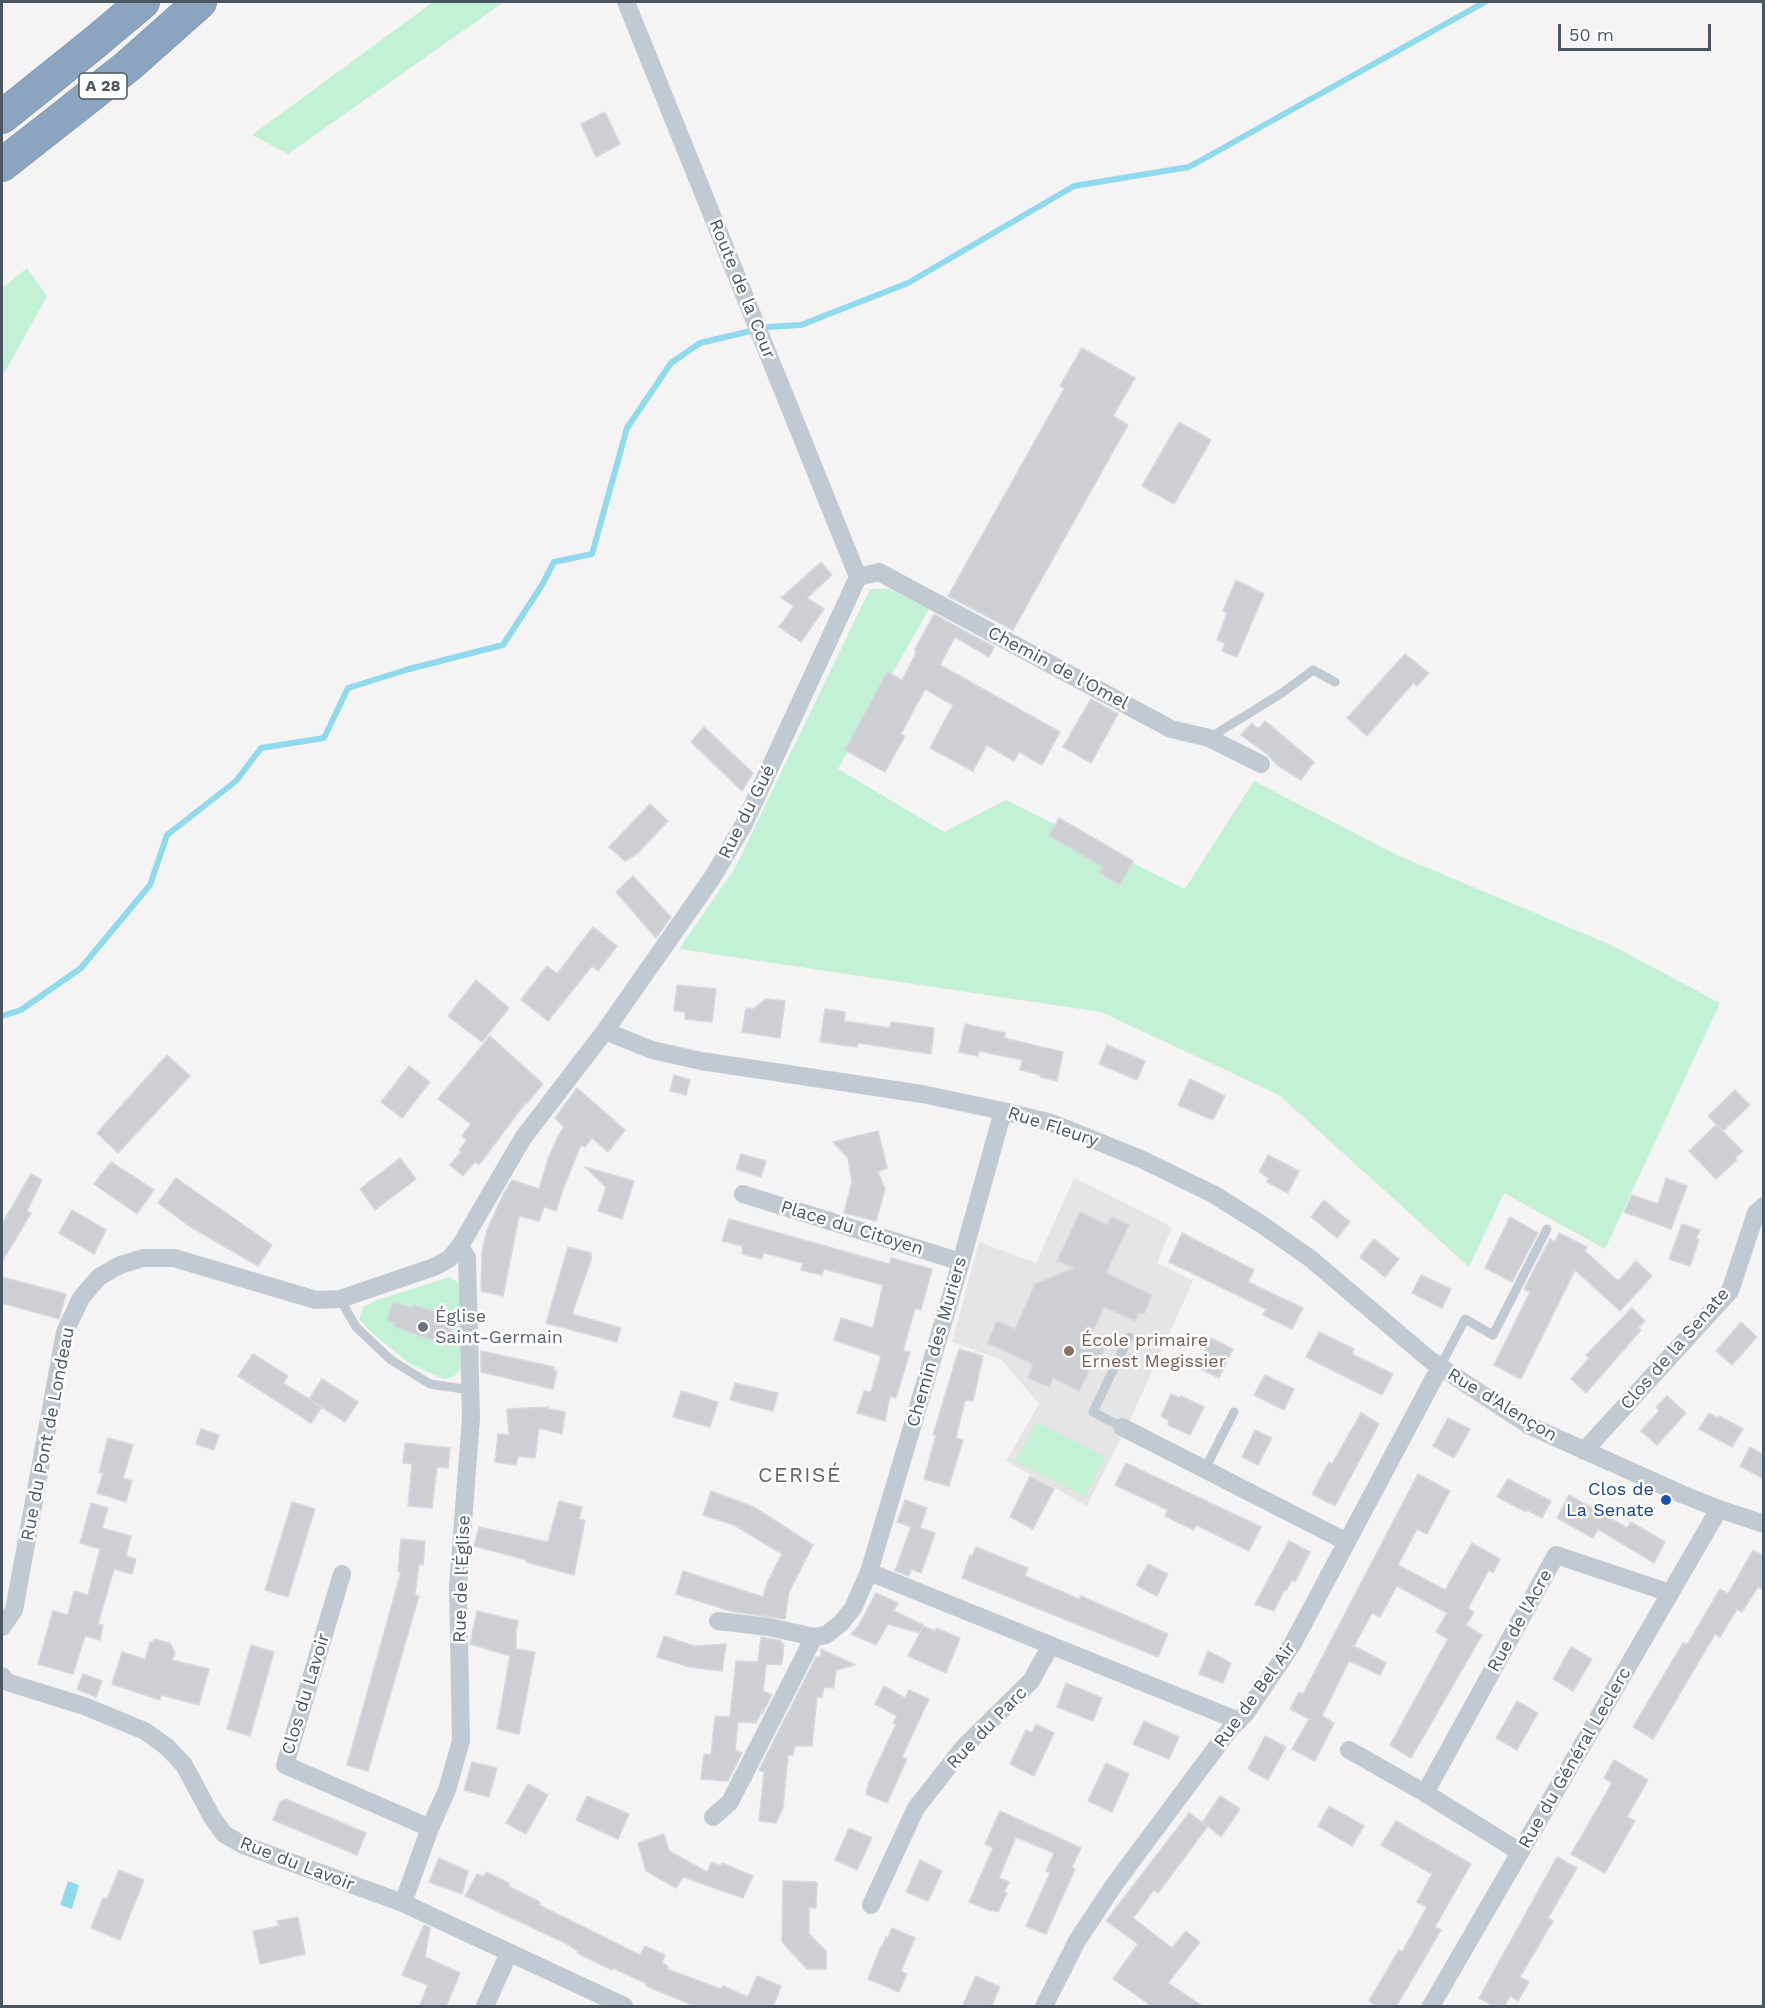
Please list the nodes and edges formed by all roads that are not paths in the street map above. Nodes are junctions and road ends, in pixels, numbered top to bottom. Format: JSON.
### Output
{"nodes":[{"id":1,"x":142,"y":2,"type":"edge"},
{"id":2,"x":200,"y":2,"type":"edge"},
{"id":3,"x":626,"y":2,"type":"edge"},
{"id":4,"x":2,"y":117,"type":"edge"},
{"id":5,"x":2,"y":165,"type":"edge"},
{"id":6,"x":858,"y":577,"type":"junction"},
{"id":7,"x":1335,"y":682,"type":"dead end"},
{"id":8,"x":1209,"y":738,"type":"junction"},
{"id":9,"x":1261,"y":764,"type":"dead end"},
{"id":10,"x":605,"y":1031,"type":"junction"},
{"id":11,"x":1003,"y":1110,"type":"junction"},
{"id":12,"x":743,"y":1194,"type":"dead end"},
{"id":13,"x":1764,"y":1206,"type":"edge"},
{"id":14,"x":1547,"y":1229,"type":"dead end"},
{"id":15,"x":460,"y":1246,"type":"junction"},
{"id":16,"x":961,"y":1262,"type":"junction"},
{"id":17,"x":340,"y":1299,"type":"junction"},
{"id":18,"x":1129,"y":1337,"type":"dead end"},
{"id":19,"x":1440,"y":1367,"type":"junction"},
{"id":20,"x":470,"y":1390,"type":"junction"},
{"id":21,"x":1234,"y":1412,"type":"dead end"},
{"id":22,"x":1122,"y":1427,"type":"joint"},
{"id":23,"x":1584,"y":1451,"type":"junction"},
{"id":24,"x":1205,"y":1469,"type":"junction"},
{"id":25,"x":1719,"y":1509,"type":"junction"},
{"id":26,"x":1764,"y":1524,"type":"edge"},
{"id":27,"x":1347,"y":1542,"type":"junction"},
{"id":28,"x":869,"y":1572,"type":"junction"},
{"id":29,"x":342,"y":1574,"type":"dead end"},
{"id":30,"x":1670,"y":1593,"type":"junction"},
{"id":31,"x":718,"y":1621,"type":"dead end"},
{"id":32,"x":2,"y":1627,"type":"edge"},
{"id":33,"x":814,"y":1637,"type":"junction"},
{"id":34,"x":1051,"y":1645,"type":"junction"},
{"id":35,"x":2,"y":1676,"type":"edge"},
{"id":36,"x":1239,"y":1721,"type":"junction"},
{"id":37,"x":1349,"y":1750,"type":"dead end"},
{"id":38,"x":1425,"y":1792,"type":"junction"},
{"id":39,"x":713,"y":1817,"type":"dead end"},
{"id":40,"x":430,"y":1828,"type":"junction"},
{"id":41,"x":1520,"y":1852,"type":"junction"},
{"id":42,"x":403,"y":1904,"type":"junction"},
{"id":43,"x":872,"y":1905,"type":"dead end"},
{"id":44,"x":509,"y":1953,"type":"junction"},
{"id":45,"x":485,"y":2007,"type":"edge"},
{"id":46,"x":624,"y":2007,"type":"edge"},
{"id":47,"x":1044,"y":2007,"type":"edge"},
{"id":48,"x":1431,"y":2007,"type":"edge"}],
"edges":[{"from":1,"to":4,"type":"highway","number":"A 28"},
{"from":2,"to":5,"type":"highway","number":"A 28"},
{"from":3,"to":6,"type":"street","name":"Route de la Cour"},
{"from":6,"to":8,"type":"street","name":"Chemin de l'Omel"},
{"from":6,"to":10,"type":"street","name":"Rue du Gué"},
{"from":7,"to":8,"type":"lane"},
{"from":8,"to":9,"type":"street","name":"Chemin de l'Omel"},
{"from":10,"to":11,"type":"street","name":"Rue Fleury"},
{"from":10,"to":15,"type":"street","name":"Rue du Pont de Londeau"},
{"from":11,"to":16,"type":"street","name":"Chemin des Muriers"},
{"from":11,"to":19,"type":"street","name":"Rue Fleury"},
{"from":12,"to":16,"type":"street","name":"Place du Citoyen"},
{"from":13,"to":23,"type":"street","name":"Clos de la Senate"},
{"from":14,"to":19,"type":"lane"},
{"from":15,"to":17,"type":"street","name":"Rue du Pont de Londeau"},
{"from":15,"to":20,"type":"street","name":"Rue de l'Église"},
{"from":16,"to":28,"type":"street","name":"Chemin des Muriers"},
{"from":17,"to":20,"type":"lane"},
{"from":17,"to":32,"type":"street","name":"Rue du Pont de Londeau"},
{"from":18,"to":22,"type":"lane"},
{"from":19,"to":23,"type":"street","name":"Rue d'Alençon"},
{"from":19,"to":27,"type":"street","name":"Rue de Bel Air"},
{"from":20,"to":40,"type":"street","name":"Rue de l'Église"},
{"from":21,"to":24,"type":"lane"},
{"from":22,"to":24,"type":"street"},
{"from":23,"to":25,"type":"street","name":"Rue d'Alençon"},
{"from":24,"to":27,"type":"street"},
{"from":25,"to":26,"type":"street","name":"Rue d'Alençon"},
{"from":25,"to":30,"type":"street","name":"Rue du Général Leclerc"},
{"from":27,"to":36,"type":"street","name":"Rue de Bel Air"},
{"from":28,"to":33,"type":"street","name":"Chemin des Muriers"},
{"from":28,"to":34,"type":"street"},
{"from":29,"to":40,"type":"street","name":"Clos du Lavoir"},
{"from":30,"to":38,"type":"street","name":"Rue de l'Acre"},
{"from":30,"to":41,"type":"street","name":"Rue du Général Leclerc"},
{"from":31,"to":33,"type":"street"},
{"from":33,"to":39,"type":"street"},
{"from":34,"to":36,"type":"street"},
{"from":34,"to":43,"type":"street","name":"Rue du Parc"},
{"from":35,"to":42,"type":"street","name":"Rue du Lavoir"},
{"from":36,"to":47,"type":"street","name":"Rue de Bel Air"},
{"from":37,"to":38,"type":"street"},
{"from":38,"to":41,"type":"street"},
{"from":40,"to":42,"type":"street","name":"Rue de l'Église"},
{"from":41,"to":48,"type":"street","name":"Rue du Général Leclerc"},
{"from":42,"to":44,"type":"street","name":"Rue du Lavoir"},
{"from":44,"to":45,"type":"street"},
{"from":44,"to":46,"type":"street","name":"Rue du Lavoir"}]}
